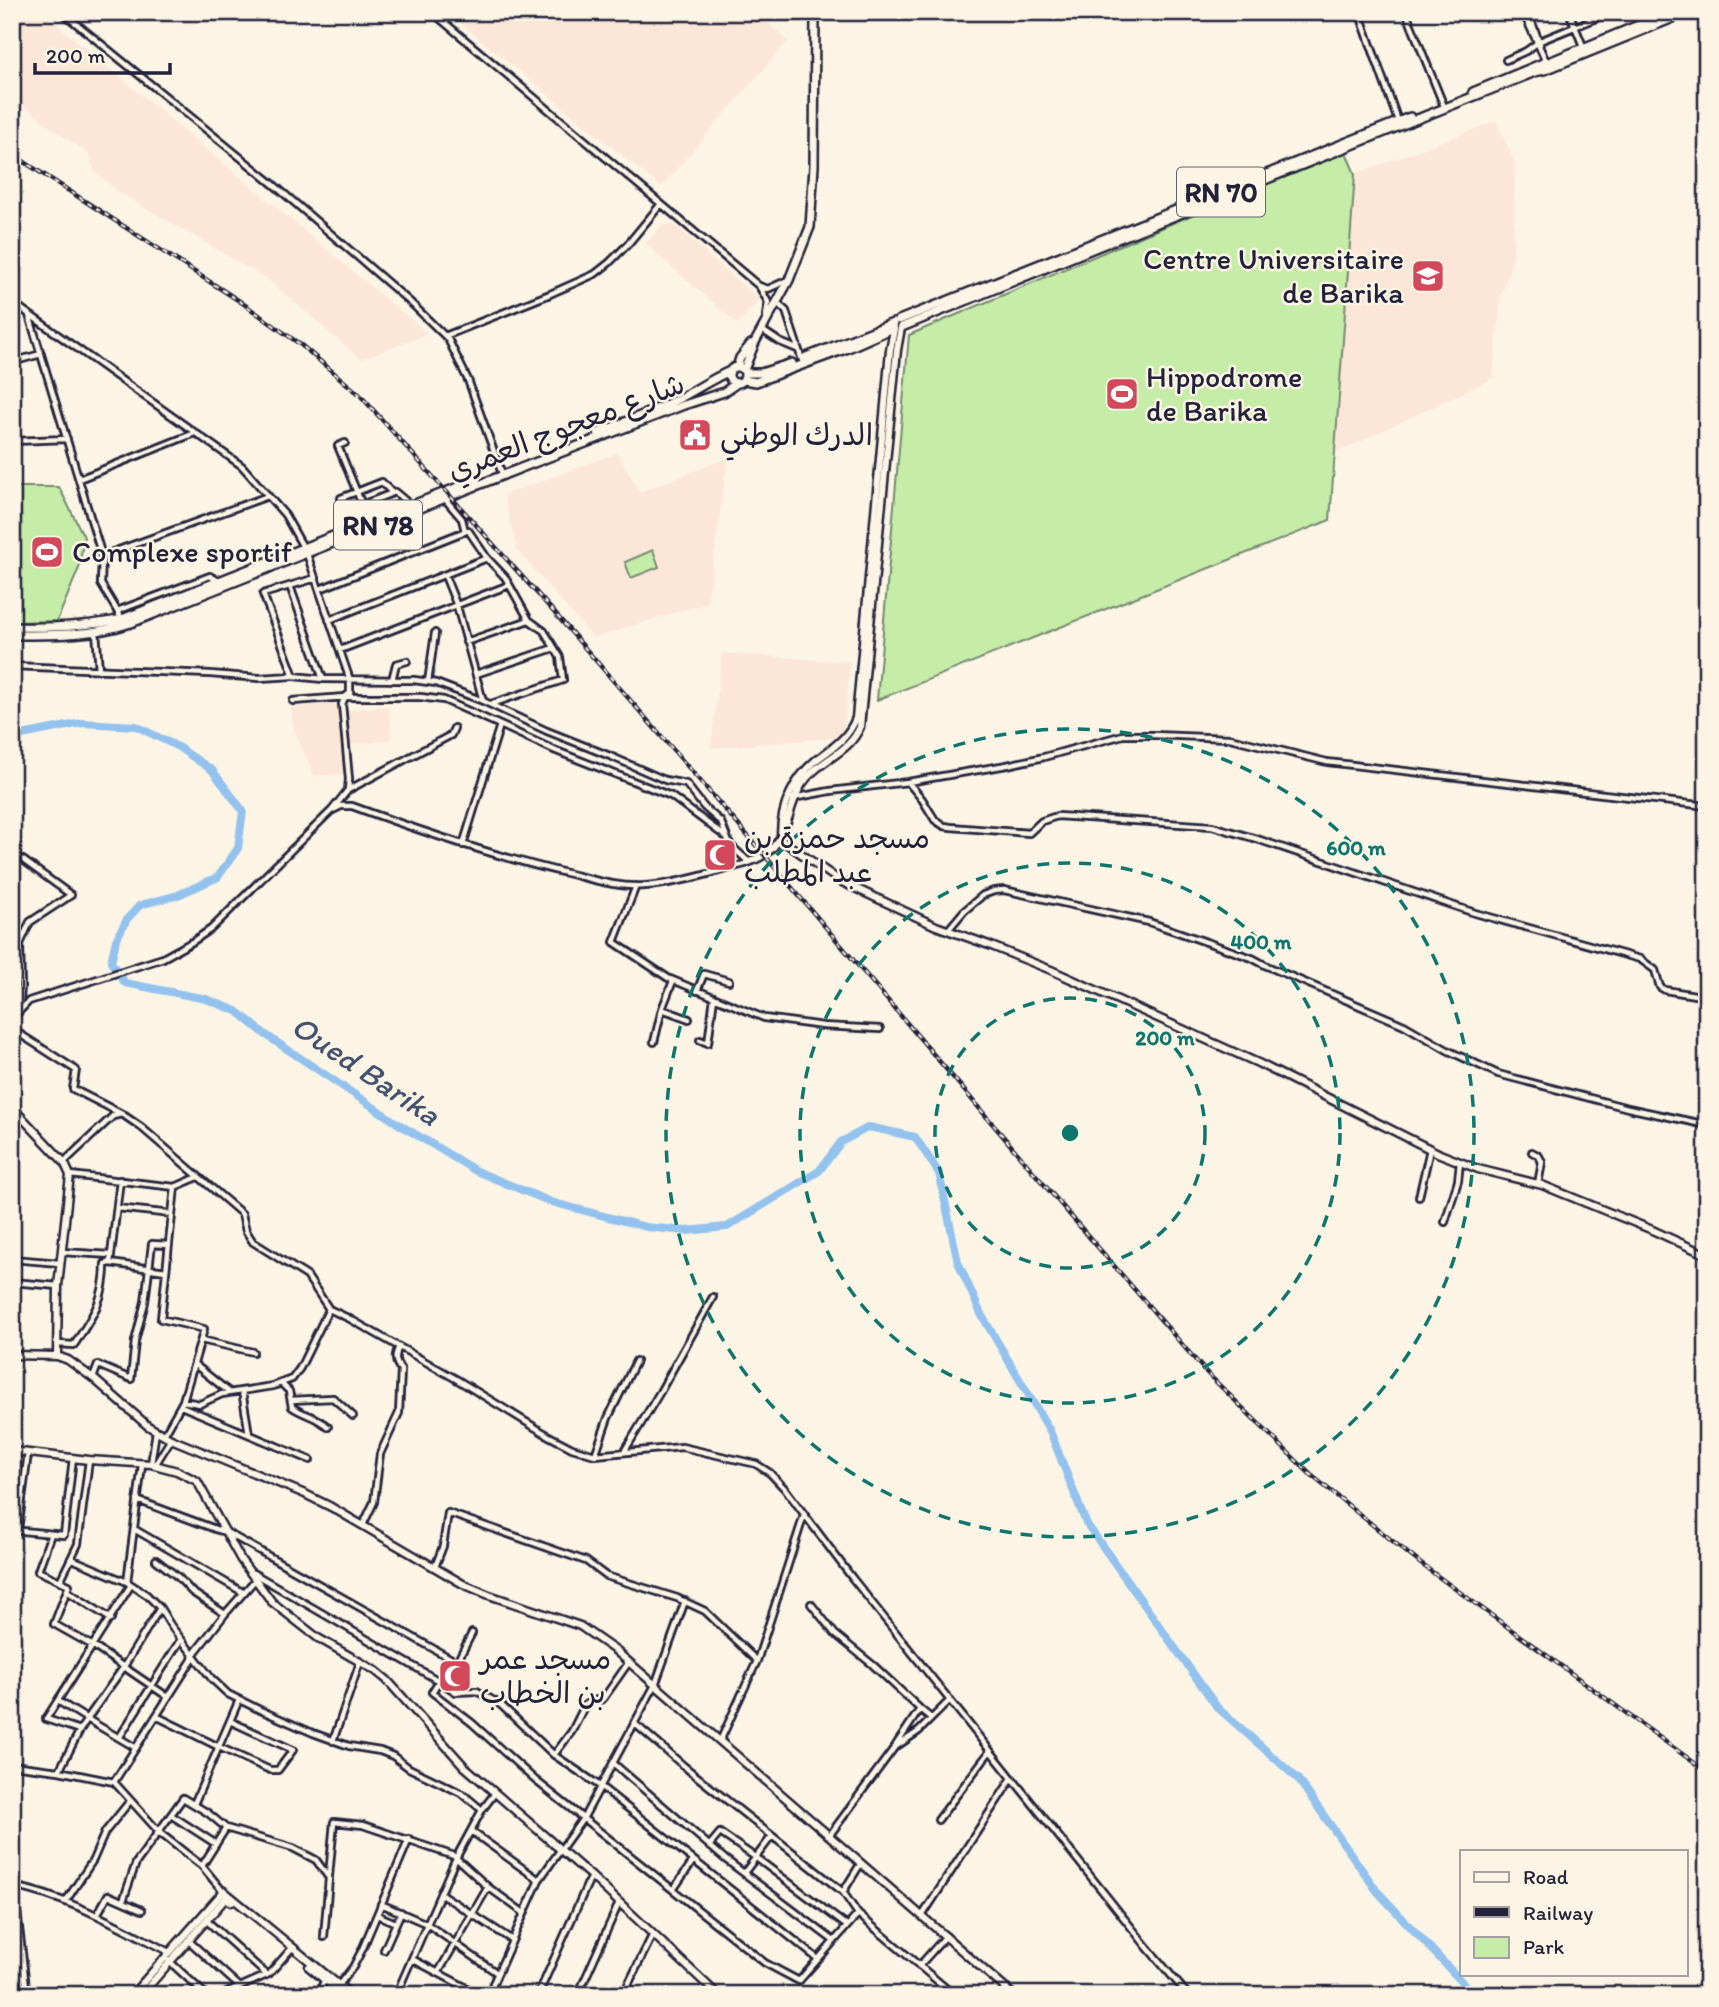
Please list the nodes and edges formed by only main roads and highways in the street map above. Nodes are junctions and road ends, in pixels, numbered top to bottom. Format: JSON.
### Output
{"nodes":[{"id":1,"x":816,"y":12,"type":"edge"},
{"id":2,"x":1670,"y":12,"type":"edge"},
{"id":3,"x":1688,"y":12,"type":"edge"},
{"id":4,"x":1547,"y":64,"type":"junction"},
{"id":5,"x":1302,"y":163,"type":"junction"},
{"id":6,"x":802,"y":361,"type":"junction"},
{"id":7,"x":776,"y":369,"type":"joint"},
{"id":8,"x":740,"y":374,"type":"junction"},
{"id":9,"x":305,"y":551,"type":"junction"},
{"id":10,"x":12,"y":627,"type":"edge"},
{"id":11,"x":12,"y":635,"type":"edge"}],
"edges":[{"from":1,"to":8,"type":"main road"},
{"from":2,"to":4,"type":"main road","number":"RN 70"},
{"from":3,"to":4,"type":"main road","number":"RN 70"},
{"from":4,"to":5,"type":"main road","number":"RN 70"},
{"from":4,"to":5,"type":"main road","number":"RN 70"},
{"from":5,"to":6,"type":"main road","number":"RN 70"},
{"from":6,"to":7,"type":"main road","number":"RN 70"},
{"from":6,"to":8,"type":"main road","number":"RN 70"},
{"from":7,"to":8,"type":"main road","number":"RN 78"},
{"from":8,"to":9,"type":"main road","name":"شارع معجوج العمري","number":"RN 78"},
{"from":8,"to":9,"type":"main road","name":"شارع معجوج العمري","number":"RN 78"},
{"from":9,"to":10,"type":"main road","name":"شارع معجوج العمري","number":"RN 78"},
{"from":9,"to":11,"type":"main road","name":"شارع معجوج العمري","number":"RN 78"}]}
